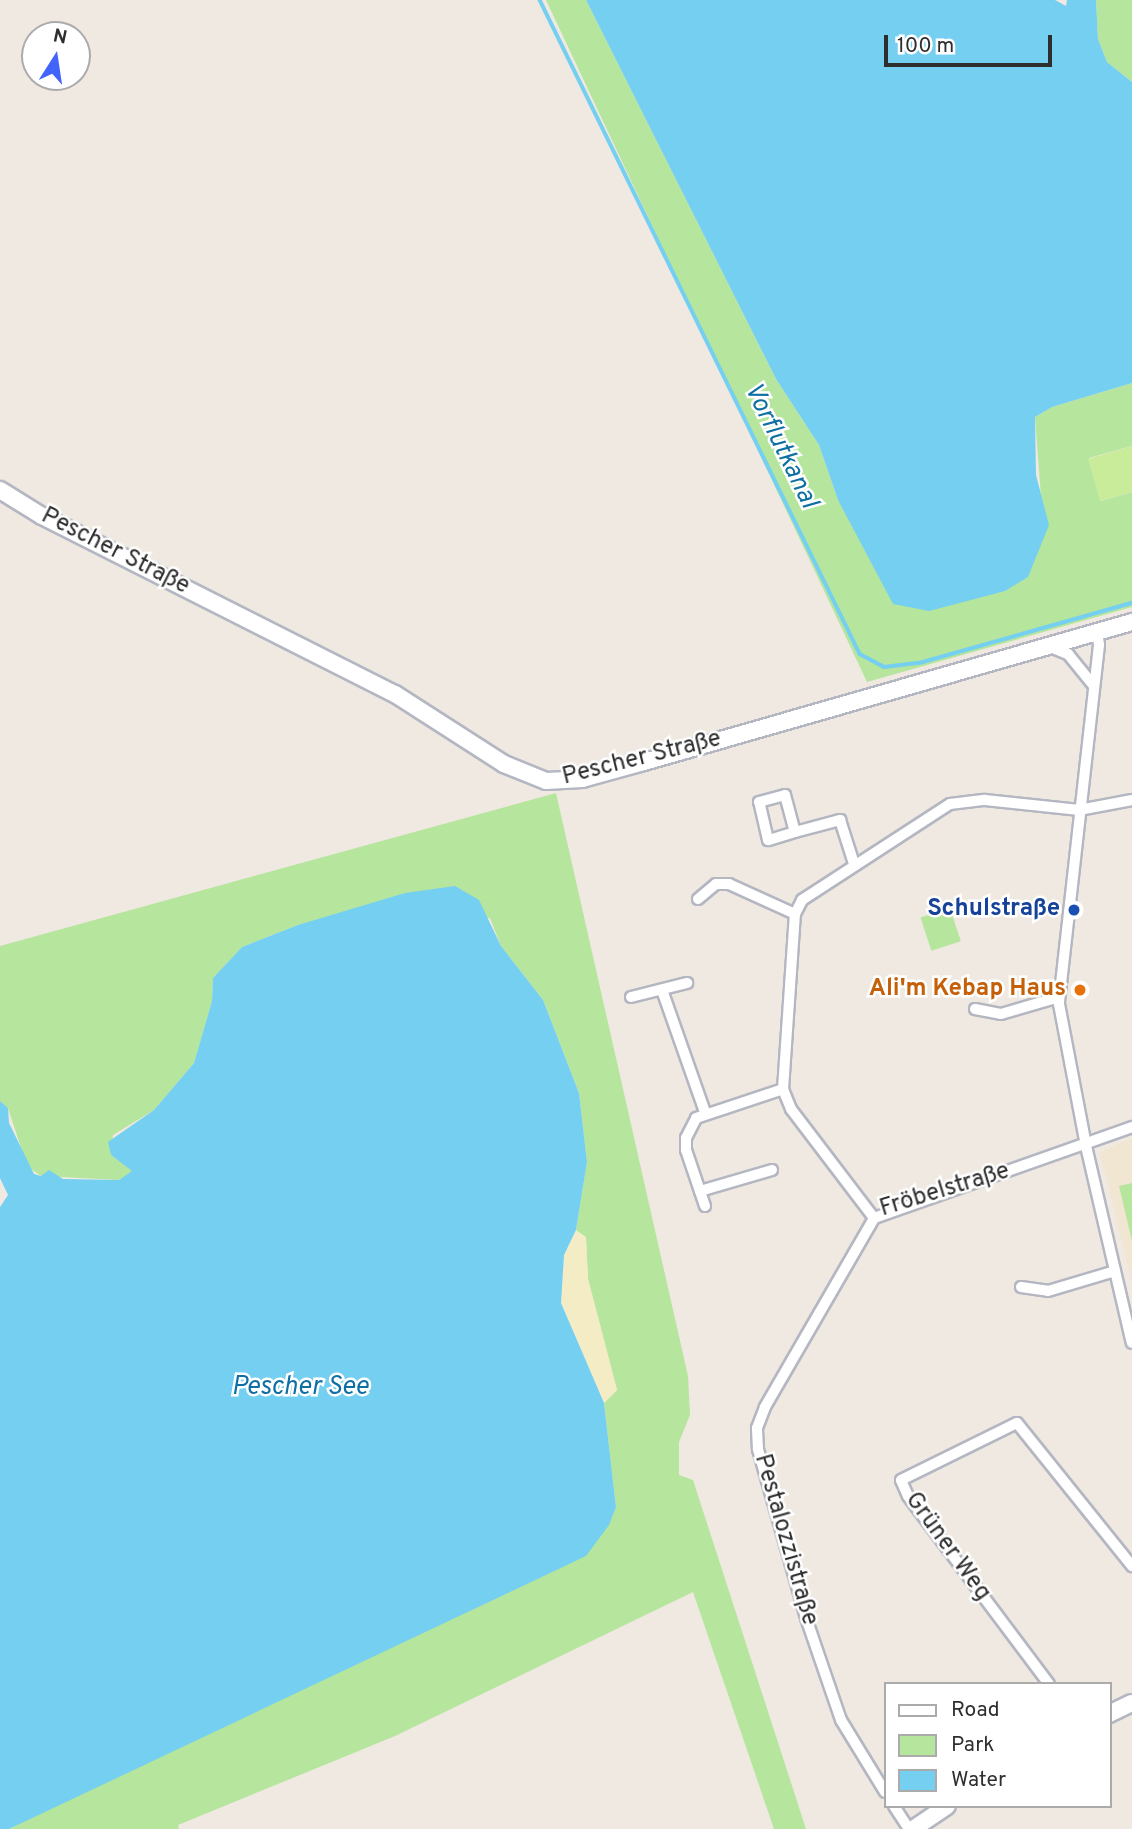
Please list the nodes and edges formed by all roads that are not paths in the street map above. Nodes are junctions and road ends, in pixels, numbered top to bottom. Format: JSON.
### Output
{"nodes":[{"id":1,"x":0,"y":490,"type":"edge"},
{"id":2,"x":1132,"y":622,"type":"edge"},
{"id":3,"x":1097,"y":632,"type":"junction"},
{"id":4,"x":1048,"y":646,"type":"junction"},
{"id":5,"x":1094,"y":686,"type":"junction"},
{"id":6,"x":1132,"y":800,"type":"edge"},
{"id":7,"x":1079,"y":810,"type":"junction"},
{"id":8,"x":795,"y":832,"type":"junction"},
{"id":9,"x":854,"y":863,"type":"junction"},
{"id":10,"x":698,"y":899,"type":"dead end"},
{"id":11,"x":795,"y":914,"type":"junction"},
{"id":12,"x":687,"y":983,"type":"dead end"},
{"id":13,"x":662,"y":990,"type":"junction"},
{"id":14,"x":1059,"y":997,"type":"junction"},
{"id":15,"x":631,"y":998,"type":"dead end"},
{"id":16,"x":975,"y":1009,"type":"dead end"},
{"id":17,"x":783,"y":1089,"type":"junction"},
{"id":18,"x":705,"y":1112,"type":"junction"},
{"id":19,"x":1132,"y":1127,"type":"edge"},
{"id":20,"x":1086,"y":1146,"type":"junction"},
{"id":21,"x":772,"y":1170,"type":"dead end"},
{"id":22,"x":700,"y":1191,"type":"junction"},
{"id":23,"x":705,"y":1206,"type":"dead end"},
{"id":24,"x":874,"y":1218,"type":"junction"},
{"id":25,"x":1115,"y":1270,"type":"junction"},
{"id":26,"x":1021,"y":1287,"type":"dead end"},
{"id":27,"x":1132,"y":1343,"type":"edge"},
{"id":28,"x":1132,"y":1566,"type":"edge"},
{"id":29,"x":1048,"y":1682,"type":"edge"},
{"id":30,"x":1132,"y":1703,"type":"edge"},
{"id":31,"x":1111,"y":1713,"type":"edge"},
{"id":32,"x":884,"y":1790,"type":"edge"},
{"id":33,"x":895,"y":1808,"type":"edge"},
{"id":34,"x":944,"y":1808,"type":"edge"},
{"id":35,"x":911,"y":1829,"type":"edge"}],
"edges":[{"from":1,"to":4,"type":"street","name":"Pescher Straße"},
{"from":2,"to":3,"type":"street","name":"Pescher Straße"},
{"from":3,"to":4,"type":"street","name":"Pescher Straße"},
{"from":3,"to":5,"type":"street"},
{"from":4,"to":5,"type":"street"},
{"from":5,"to":7,"type":"street"},
{"from":6,"to":7,"type":"street"},
{"from":7,"to":9,"type":"street"},
{"from":7,"to":14,"type":"street"},
{"from":8,"to":8,"type":"street"},
{"from":8,"to":9,"type":"street"},
{"from":9,"to":11,"type":"street"},
{"from":10,"to":11,"type":"street"},
{"from":11,"to":17,"type":"street"},
{"from":12,"to":13,"type":"street"},
{"from":13,"to":15,"type":"street"},
{"from":13,"to":18,"type":"street"},
{"from":14,"to":16,"type":"street"},
{"from":14,"to":20,"type":"street"},
{"from":17,"to":18,"type":"street"},
{"from":17,"to":24,"type":"street","name":"Fröbelstraße"},
{"from":18,"to":22,"type":"street"},
{"from":19,"to":20,"type":"street","name":"Fröbelstraße"},
{"from":20,"to":24,"type":"street","name":"Fröbelstraße"},
{"from":20,"to":25,"type":"street"},
{"from":21,"to":22,"type":"street"},
{"from":22,"to":23,"type":"street"},
{"from":24,"to":32,"type":"street","name":"Pestalozzistraße"},
{"from":25,"to":26,"type":"street"},
{"from":25,"to":27,"type":"street"},
{"from":28,"to":29,"type":"street","name":"Grüner Weg"},
{"from":30,"to":31,"type":"street"},
{"from":33,"to":35,"type":"street"},
{"from":34,"to":35,"type":"street"}]}
